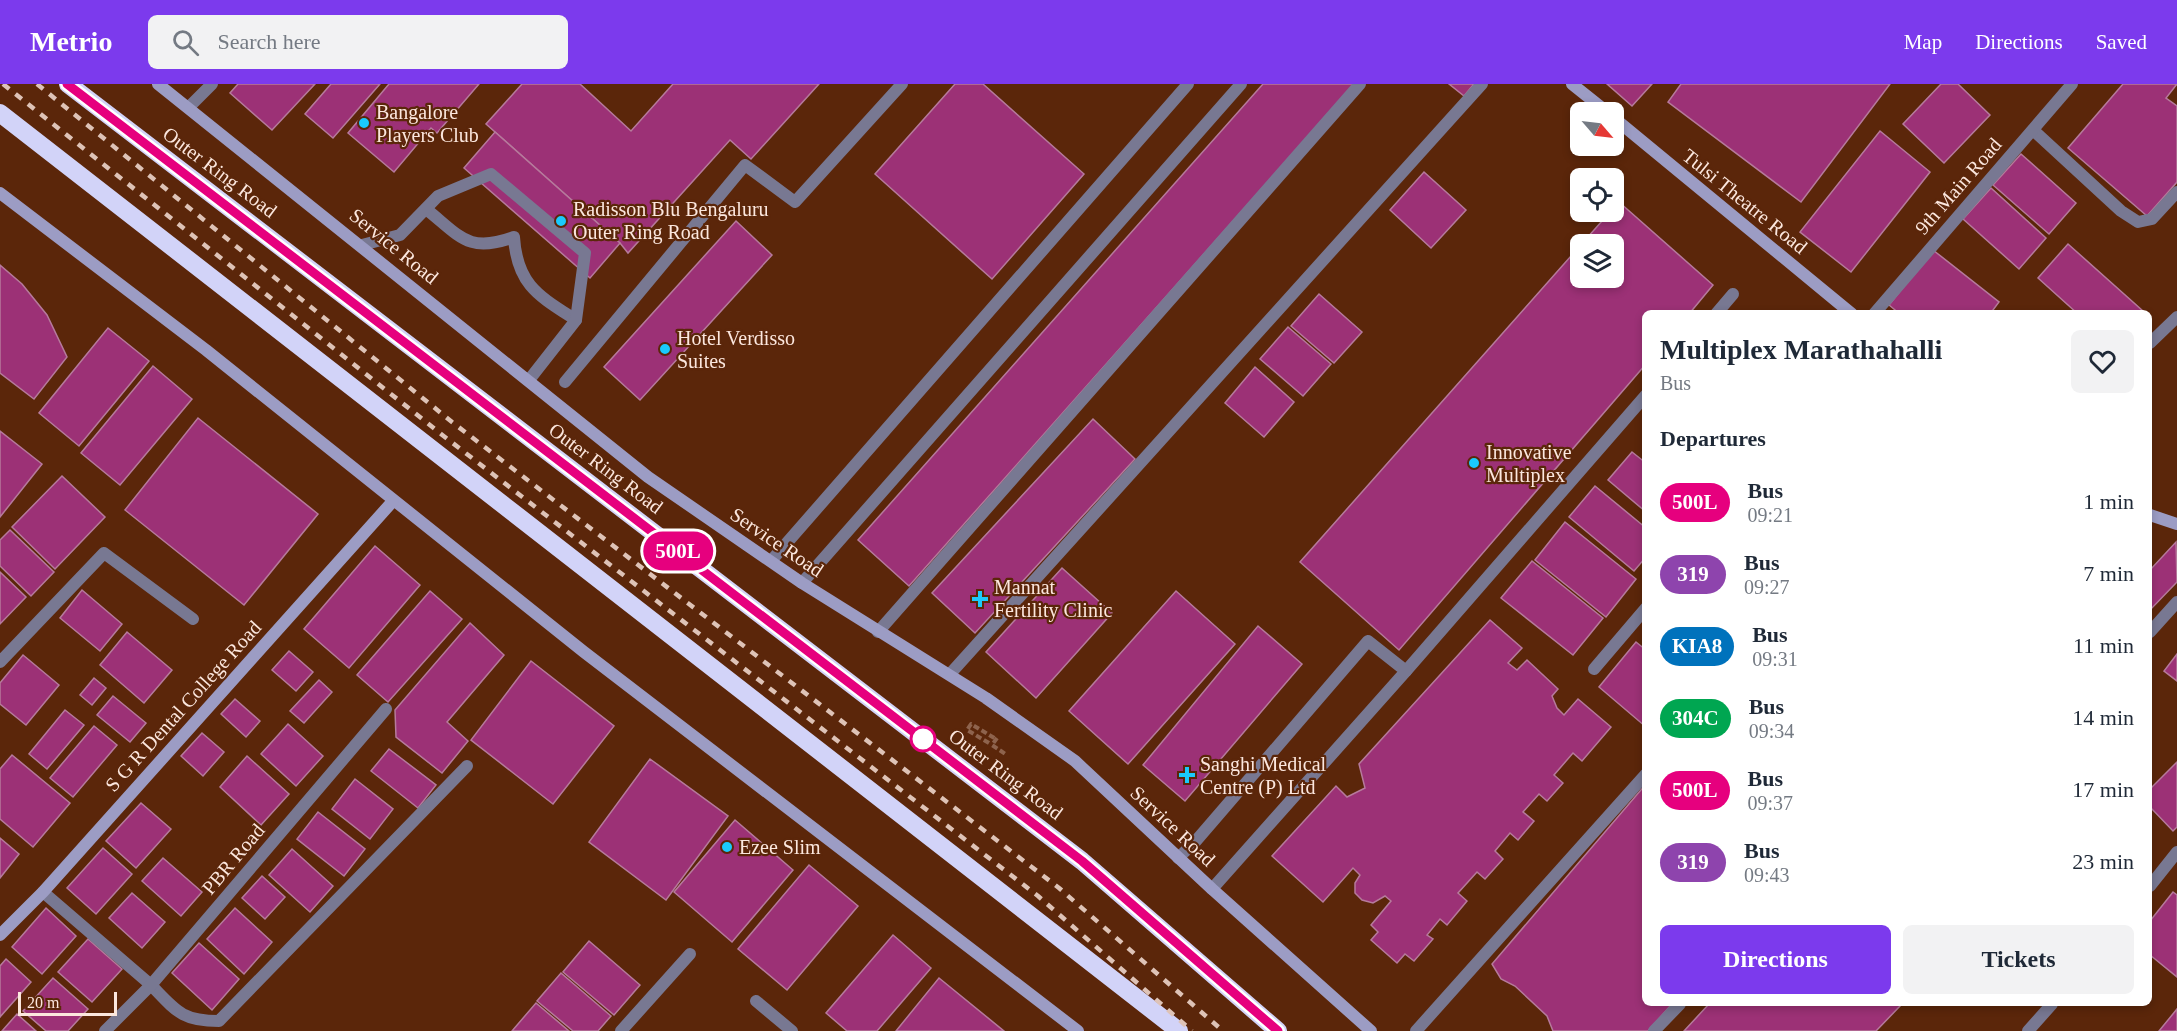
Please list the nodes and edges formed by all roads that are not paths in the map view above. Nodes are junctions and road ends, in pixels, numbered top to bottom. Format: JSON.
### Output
{"nodes":[{"id":1,"x":68,"y":84,"type":"edge"},
{"id":2,"x":158,"y":84,"type":"edge"},
{"id":3,"x":212,"y":84,"type":"edge"},
{"id":4,"x":902,"y":84,"type":"edge"},
{"id":5,"x":1188,"y":84,"type":"edge"},
{"id":6,"x":1241,"y":84,"type":"edge"},
{"id":7,"x":1360,"y":84,"type":"edge"},
{"id":8,"x":1482,"y":84,"type":"edge"},
{"id":9,"x":1572,"y":84,"type":"edge"},
{"id":10,"x":2072,"y":84,"type":"edge"},
{"id":11,"x":1594,"y":102,"type":"edge"},
{"id":12,"x":189,"y":107,"type":"junction"},
{"id":13,"x":0,"y":113,"type":"edge"},
{"id":14,"x":1624,"y":126,"type":"edge"},
{"id":15,"x":2033,"y":130,"type":"junction"},
{"id":16,"x":2177,"y":192,"type":"edge"},
{"id":17,"x":0,"y":193,"type":"edge"},
{"id":18,"x":426,"y":209,"type":"junction"},
{"id":19,"x":363,"y":245,"type":"junction"},
{"id":20,"x":1733,"y":294,"type":"dead end"},
{"id":21,"x":1719,"y":310,"type":"edge"},
{"id":22,"x":1847,"y":310,"type":"edge"},
{"id":23,"x":1877,"y":310,"type":"edge"},
{"id":24,"x":2177,"y":317,"type":"edge"},
{"id":25,"x":576,"y":320,"type":"junction"},
{"id":26,"x":2152,"y":341,"type":"edge"},
{"id":27,"x":529,"y":380,"type":"junction"},
{"id":28,"x":565,"y":382,"type":"dead end"},
{"id":29,"x":1642,"y":400,"type":"edge"},
{"id":30,"x":393,"y":501,"type":"junction"},
{"id":31,"x":2152,"y":516,"type":"edge"},
{"id":32,"x":2177,"y":524,"type":"edge"},
{"id":33,"x":771,"y":561,"type":"junction"},
{"id":34,"x":802,"y":583,"type":"junction"},
{"id":35,"x":2177,"y":602,"type":"edge"},
{"id":36,"x":1642,"y":613,"type":"edge"},
{"id":37,"x":193,"y":619,"type":"dead end"},
{"id":38,"x":2152,"y":630,"type":"edge"},
{"id":39,"x":878,"y":632,"type":"junction"},
{"id":40,"x":0,"y":662,"type":"edge"},
{"id":41,"x":1594,"y":669,"type":"dead end"},
{"id":42,"x":1406,"y":670,"type":"junction"},
{"id":43,"x":950,"y":674,"type":"junction"},
{"id":44,"x":386,"y":709,"type":"dead end"},
{"id":45,"x":467,"y":766,"type":"dead end"},
{"id":46,"x":1642,"y":778,"type":"edge"},
{"id":47,"x":2177,"y":852,"type":"edge"},
{"id":48,"x":1178,"y":858,"type":"junction"},
{"id":49,"x":2152,"y":883,"type":"edge"},
{"id":50,"x":1212,"y":889,"type":"junction"},
{"id":51,"x":43,"y":892,"type":"junction"},
{"id":52,"x":0,"y":935,"type":"edge"},
{"id":53,"x":690,"y":954,"type":"dead end"},
{"id":54,"x":151,"y":985,"type":"junction"},
{"id":55,"x":756,"y":1001,"type":"dead end"},
{"id":56,"x":1678,"y":1006,"type":"edge"},
{"id":57,"x":2050,"y":1006,"type":"edge"},
{"id":58,"x":105,"y":1031,"type":"edge"},
{"id":59,"x":621,"y":1031,"type":"edge"},
{"id":60,"x":792,"y":1031,"type":"edge"},
{"id":61,"x":1078,"y":1031,"type":"edge"},
{"id":62,"x":1179,"y":1031,"type":"edge"},
{"id":63,"x":1278,"y":1031,"type":"edge"},
{"id":64,"x":1371,"y":1031,"type":"edge"},
{"id":65,"x":1416,"y":1031,"type":"edge"},
{"id":66,"x":1654,"y":1031,"type":"edge"},
{"id":67,"x":2028,"y":1031,"type":"edge"}],
"edges":[{"from":1,"to":63,"type":"highway","name":"Outer Ring Road"},
{"from":2,"to":12,"type":"street","name":"Service Road"},
{"from":3,"to":12,"type":"street"},
{"from":4,"to":28,"type":"street"},
{"from":5,"to":33,"type":"street"},
{"from":6,"to":34,"type":"street"},
{"from":7,"to":39,"type":"street"},
{"from":8,"to":43,"type":"street"},
{"from":9,"to":11,"type":"street"},
{"from":10,"to":15,"type":"street","name":"9th Main Road"},
{"from":12,"to":19,"type":"street","name":"Service Road"},
{"from":13,"to":62,"type":"highway"},
{"from":14,"to":22,"type":"street","name":"Tulsi Theatre Road"},
{"from":15,"to":16,"type":"street"},
{"from":15,"to":23,"type":"street","name":"9th Main Road"},
{"from":17,"to":30,"type":"street"},
{"from":18,"to":19,"type":"street"},
{"from":18,"to":25,"type":"street"},
{"from":18,"to":25,"type":"street"},
{"from":19,"to":27,"type":"street","name":"Service Road"},
{"from":20,"to":21,"type":"street"},
{"from":24,"to":26,"type":"street"},
{"from":25,"to":27,"type":"street"},
{"from":27,"to":33,"type":"street","name":"Service Road"},
{"from":29,"to":42,"type":"street"},
{"from":30,"to":51,"type":"street","name":"S G R Dental College Road"},
{"from":30,"to":61,"type":"street"},
{"from":31,"to":32,"type":"street"},
{"from":33,"to":34,"type":"street","name":"Service Road"},
{"from":34,"to":39,"type":"street","name":"Service Road"},
{"from":35,"to":38,"type":"street"},
{"from":36,"to":41,"type":"street"},
{"from":37,"to":40,"type":"street"},
{"from":39,"to":43,"type":"street","name":"Service Road"},
{"from":42,"to":48,"type":"street"},
{"from":42,"to":50,"type":"street"},
{"from":43,"to":48,"type":"street","name":"Service Road"},
{"from":44,"to":54,"type":"street","name":"PBR Road"},
{"from":45,"to":54,"type":"street"},
{"from":46,"to":65,"type":"street"},
{"from":47,"to":49,"type":"street"},
{"from":48,"to":50,"type":"street","name":"Service Road"},
{"from":50,"to":64,"type":"street","name":"Service Road"},
{"from":51,"to":52,"type":"street","name":"S G R Dental College Road"},
{"from":51,"to":54,"type":"street"},
{"from":53,"to":59,"type":"street"},
{"from":54,"to":58,"type":"street","name":"PBR Road"},
{"from":55,"to":60,"type":"street"},
{"from":56,"to":66,"type":"street"},
{"from":57,"to":67,"type":"street"}]}
